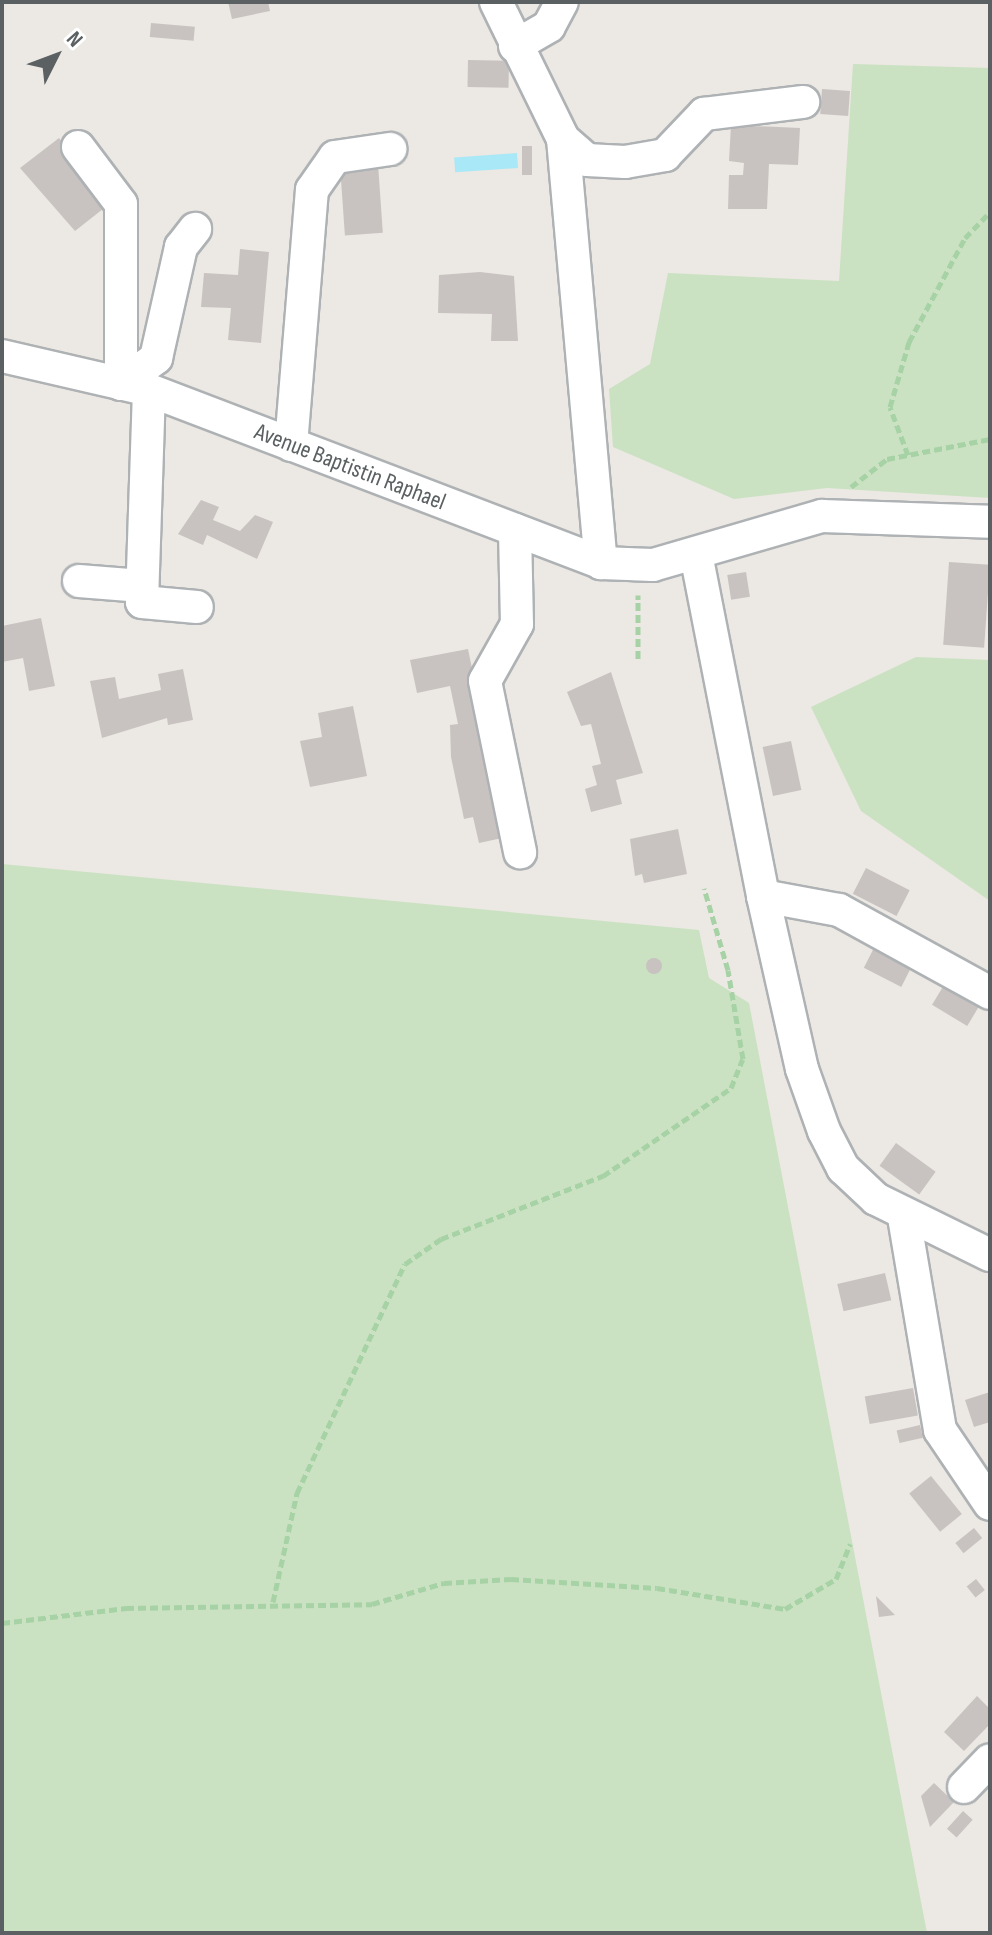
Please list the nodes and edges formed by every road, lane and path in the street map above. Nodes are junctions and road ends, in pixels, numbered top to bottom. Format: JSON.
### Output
{"nodes":[{"id":1,"x":496,"y":2,"type":"edge"},
{"id":2,"x":562,"y":2,"type":"edge"},
{"id":3,"x":515,"y":46,"type":"junction"},
{"id":4,"x":803,"y":102,"type":"dead end"},
{"id":5,"x":563,"y":139,"type":"junction"},
{"id":6,"x":78,"y":147,"type":"dead end"},
{"id":7,"x":390,"y":149,"type":"dead end"},
{"id":8,"x":990,"y":212,"type":"edge"},
{"id":9,"x":195,"y":229,"type":"dead end"},
{"id":10,"x":2,"y":356,"type":"edge"},
{"id":11,"x":135,"y":387,"type":"junction"},
{"id":12,"x":990,"y":439,"type":"edge"},
{"id":13,"x":291,"y":445,"type":"junction"},
{"id":14,"x":908,"y":455,"type":"junction"},
{"id":15,"x":822,"y":516,"type":"junction"},
{"id":16,"x":990,"y":522,"type":"edge"},
{"id":17,"x":515,"y":530,"type":"junction"},
{"id":18,"x":696,"y":554,"type":"junction"},
{"id":19,"x":616,"y":565,"type":"junction"},
{"id":20,"x":79,"y":581,"type":"dead end"},
{"id":21,"x":142,"y":586,"type":"junction"},
{"id":22,"x":197,"y":607,"type":"dead end"},
{"id":23,"x":638,"y":659,"type":"dead end"},
{"id":24,"x":520,"y":852,"type":"dead end"},
{"id":25,"x":704,"y":888,"type":"dead end"},
{"id":26,"x":763,"y":896,"type":"junction"},
{"id":27,"x":990,"y":993,"type":"edge"},
{"id":28,"x":904,"y":1217,"type":"junction"},
{"id":29,"x":990,"y":1255,"type":"edge"},
{"id":30,"x":990,"y":1504,"type":"edge"},
{"id":31,"x":850,"y":1544,"type":"dead end"},
{"id":32,"x":273,"y":1602,"type":"junction"},
{"id":33,"x":2,"y":1623,"type":"edge"},
{"id":34,"x":990,"y":1760,"type":"edge"},
{"id":35,"x":964,"y":1787,"type":"dead end"}],
"edges":[{"from":1,"to":3,"type":"street"},
{"from":2,"to":3,"type":"street"},
{"from":3,"to":5,"type":"street"},
{"from":4,"to":5,"type":"street"},
{"from":5,"to":19,"type":"street"},
{"from":6,"to":11,"type":"street"},
{"from":7,"to":13,"type":"street"},
{"from":8,"to":14,"type":"path"},
{"from":9,"to":11,"type":"street"},
{"from":10,"to":11,"type":"street","name":"Avenue Baptistin Raphael"},
{"from":11,"to":13,"type":"street","name":"Avenue Baptistin Raphael"},
{"from":11,"to":21,"type":"street"},
{"from":12,"to":14,"type":"path"},
{"from":13,"to":17,"type":"street","name":"Avenue Baptistin Raphael"},
{"from":14,"to":15,"type":"path"},
{"from":15,"to":16,"type":"street"},
{"from":15,"to":18,"type":"street"},
{"from":17,"to":19,"type":"street","name":"Avenue Baptistin Raphael"},
{"from":17,"to":24,"type":"street"},
{"from":18,"to":19,"type":"street"},
{"from":18,"to":26,"type":"street"},
{"from":19,"to":23,"type":"path"},
{"from":20,"to":21,"type":"street"},
{"from":21,"to":22,"type":"street"},
{"from":25,"to":32,"type":"path"},
{"from":26,"to":27,"type":"street"},
{"from":26,"to":28,"type":"street"},
{"from":28,"to":29,"type":"street"},
{"from":28,"to":30,"type":"street"},
{"from":31,"to":32,"type":"path"},
{"from":32,"to":33,"type":"path"},
{"from":34,"to":35,"type":"street"}]}
